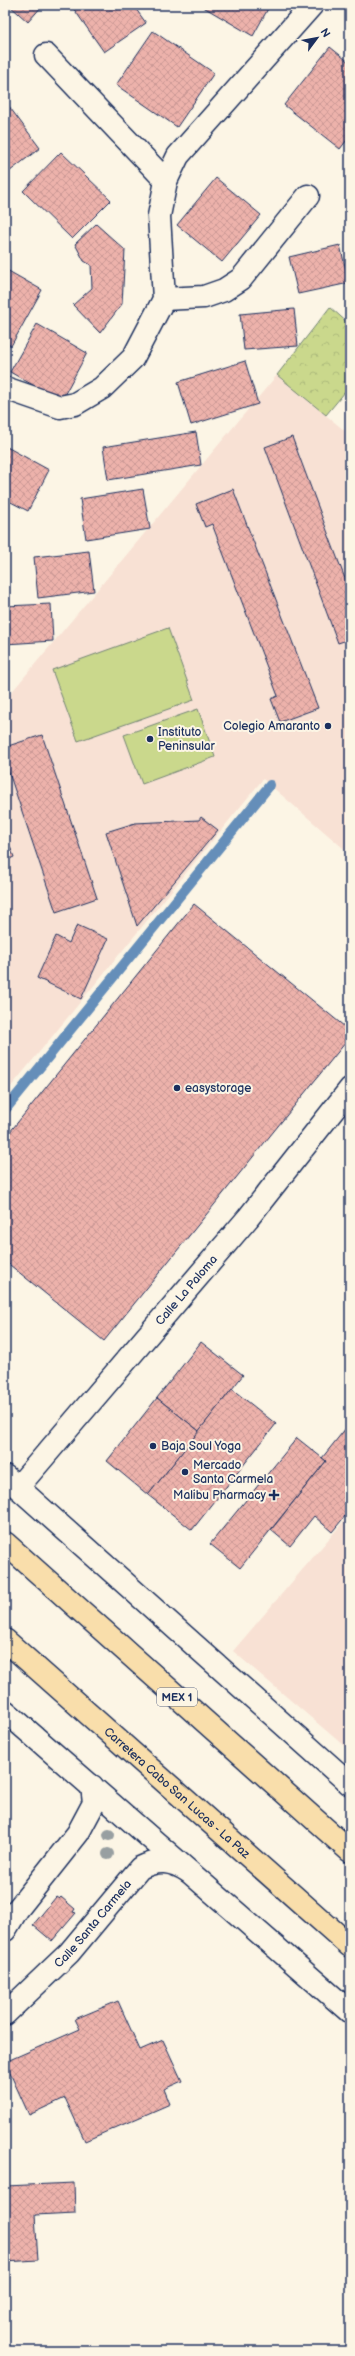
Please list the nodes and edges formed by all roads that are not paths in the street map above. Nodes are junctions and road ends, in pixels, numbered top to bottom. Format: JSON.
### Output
{"nodes":[{"id":1,"x":312,"y":5,"type":"edge"},
{"id":2,"x":46,"y":55,"type":"dead end"},
{"id":3,"x":166,"y":181,"type":"junction"},
{"id":4,"x":308,"y":196,"type":"dead end"},
{"id":5,"x":164,"y":299,"type":"junction"},
{"id":6,"x":5,"y":388,"type":"edge"},
{"id":7,"x":350,"y":1089,"type":"edge"},
{"id":8,"x":11,"y":1482,"type":"edge"},
{"id":9,"x":5,"y":1544,"type":"edge"},
{"id":10,"x":5,"y":1640,"type":"edge"},
{"id":11,"x":5,"y":1711,"type":"edge"},
{"id":12,"x":350,"y":1784,"type":"edge"},
{"id":13,"x":92,"y":1786,"type":"junction"},
{"id":14,"x":350,"y":1851,"type":"edge"},
{"id":15,"x":190,"y":1872,"type":"junction"},
{"id":16,"x":5,"y":1930,"type":"edge"},
{"id":17,"x":350,"y":1946,"type":"edge"},
{"id":18,"x":350,"y":2012,"type":"edge"},
{"id":19,"x":5,"y":2014,"type":"edge"}],
"edges":[{"from":1,"to":3,"type":"street"},
{"from":2,"to":3,"type":"street"},
{"from":3,"to":5,"type":"street"},
{"from":4,"to":5,"type":"street"},
{"from":5,"to":6,"type":"street"},
{"from":7,"to":8,"type":"street","name":"Calle La Paloma"},
{"from":8,"to":12,"type":"street"},
{"from":9,"to":14,"type":"highway","number":"MEX 1"},
{"from":10,"to":17,"type":"highway","name":"Carretera Cabo San Lucas - La Paz"},
{"from":11,"to":13,"type":"street"},
{"from":13,"to":15,"type":"street"},
{"from":13,"to":16,"type":"street"},
{"from":15,"to":18,"type":"street"},
{"from":15,"to":19,"type":"street","name":"Calle Santa Carmela"}]}
